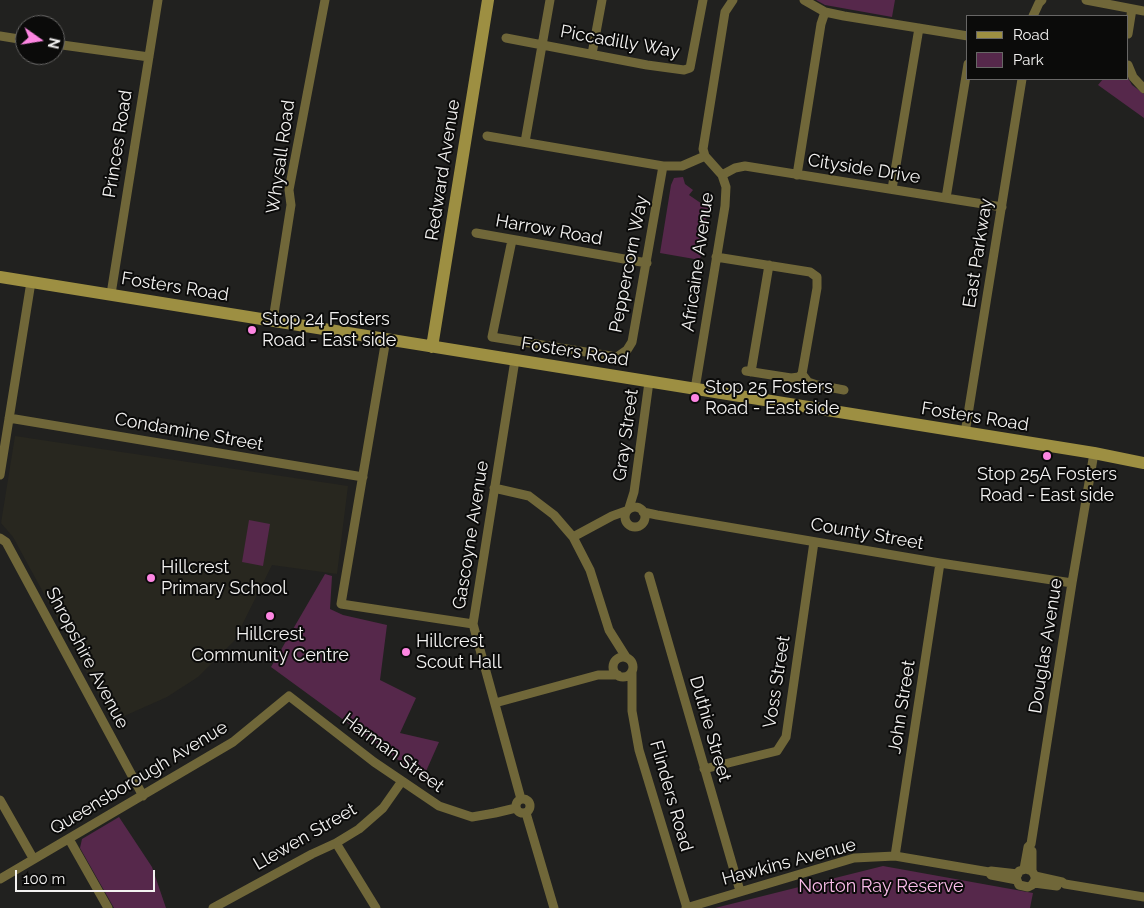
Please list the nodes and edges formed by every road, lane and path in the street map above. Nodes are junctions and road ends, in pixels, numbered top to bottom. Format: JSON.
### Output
{"nodes":[{"id":1,"x":158,"y":0,"type":"edge"},
{"id":2,"x":325,"y":0,"type":"edge"},
{"id":3,"x":488,"y":0,"type":"edge"},
{"id":4,"x":550,"y":0,"type":"edge"},
{"id":5,"x":602,"y":0,"type":"edge"},
{"id":6,"x":703,"y":0,"type":"edge"},
{"id":7,"x":733,"y":0,"type":"edge"},
{"id":8,"x":804,"y":0,"type":"edge"},
{"id":9,"x":1042,"y":0,"type":"edge"},
{"id":10,"x":1086,"y":0,"type":"edge"},
{"id":11,"x":1132,"y":9,"type":"junction"},
{"id":12,"x":1144,"y":11,"type":"edge"},
{"id":13,"x":825,"y":12,"type":"junction"},
{"id":14,"x":1033,"y":15,"type":"edge"},
{"id":15,"x":919,"y":28,"type":"junction"},
{"id":16,"x":1129,"y":28,"type":"edge"},
{"id":17,"x":0,"y":36,"type":"edge"},
{"id":18,"x":966,"y":36,"type":"edge"},
{"id":19,"x":15,"y":38,"type":"edge"},
{"id":20,"x":506,"y":38,"type":"dead end"},
{"id":21,"x":65,"y":45,"type":"edge"},
{"id":22,"x":542,"y":45,"type":"junction"},
{"id":23,"x":592,"y":54,"type":"junction"},
{"id":24,"x":148,"y":57,"type":"junction"},
{"id":25,"x":1129,"y":67,"type":"edge"},
{"id":26,"x":966,"y":76,"type":"edge"},
{"id":27,"x":1022,"y":80,"type":"edge"},
{"id":28,"x":1144,"y":89,"type":"edge"},
{"id":29,"x":488,"y":136,"type":"dead end"},
{"id":30,"x":525,"y":142,"type":"junction"},
{"id":31,"x":705,"y":156,"type":"junction"},
{"id":32,"x":663,"y":166,"type":"junction"},
{"id":33,"x":797,"y":174,"type":"junction"},
{"id":34,"x":722,"y":175,"type":"junction"},
{"id":35,"x":892,"y":190,"type":"junction"},
{"id":36,"x":946,"y":198,"type":"junction"},
{"id":37,"x":1002,"y":207,"type":"junction"},
{"id":38,"x":476,"y":233,"type":"dead end"},
{"id":39,"x":512,"y":240,"type":"junction"},
{"id":40,"x":716,"y":258,"type":"junction"},
{"id":41,"x":647,"y":263,"type":"junction"},
{"id":42,"x":769,"y":265,"type":"junction"},
{"id":43,"x":0,"y":277,"type":"edge"},
{"id":44,"x":30,"y":282,"type":"junction"},
{"id":45,"x":111,"y":294,"type":"junction"},
{"id":46,"x":274,"y":320,"type":"junction"},
{"id":47,"x":386,"y":339,"type":"junction"},
{"id":48,"x":432,"y":347,"type":"junction"},
{"id":49,"x":515,"y":360,"type":"junction"},
{"id":50,"x":802,"y":374,"type":"junction"},
{"id":51,"x":649,"y":382,"type":"junction"},
{"id":52,"x":695,"y":389,"type":"junction"},
{"id":53,"x":844,"y":390,"type":"dead end"},
{"id":54,"x":9,"y":418,"type":"junction"},
{"id":55,"x":965,"y":433,"type":"junction"},
{"id":56,"x":1094,"y":453,"type":"junction"},
{"id":57,"x":1144,"y":463,"type":"edge"},
{"id":58,"x":0,"y":475,"type":"edge"},
{"id":59,"x":363,"y":477,"type":"junction"},
{"id":60,"x":494,"y":488,"type":"junction"},
{"id":61,"x":634,"y":492,"type":"junction"},
{"id":62,"x":628,"y":510,"type":"junction"},
{"id":63,"x":642,"y":514,"type":"junction"},
{"id":64,"x":612,"y":516,"type":"junction"},
{"id":65,"x":627,"y":523,"type":"junction"},
{"id":66,"x":573,"y":537,"type":"junction"},
{"id":67,"x":0,"y":538,"type":"edge"},
{"id":68,"x":814,"y":542,"type":"junction"},
{"id":69,"x":940,"y":563,"type":"junction"},
{"id":70,"x":649,"y":576,"type":"dead end"},
{"id":71,"x":1072,"y":583,"type":"junction"},
{"id":72,"x":473,"y":624,"type":"junction"},
{"id":73,"x":612,"y":637,"type":"junction"},
{"id":74,"x":626,"y":657,"type":"junction"},
{"id":75,"x":614,"y":663,"type":"junction"},
{"id":76,"x":632,"y":671,"type":"junction"},
{"id":77,"x":598,"y":675,"type":"junction"},
{"id":78,"x":620,"y":676,"type":"junction"},
{"id":79,"x":631,"y":692,"type":"junction"},
{"id":80,"x":289,"y":696,"type":"joint"},
{"id":81,"x":495,"y":703,"type":"junction"},
{"id":82,"x":704,"y":769,"type":"junction"},
{"id":83,"x":402,"y":781,"type":"junction"},
{"id":84,"x":143,"y":796,"type":"junction"},
{"id":85,"x":521,"y":799,"type":"junction"},
{"id":86,"x":0,"y":800,"type":"edge"},
{"id":87,"x":516,"y":808,"type":"junction"},
{"id":88,"x":526,"y":813,"type":"junction"},
{"id":89,"x":69,"y":839,"type":"junction"},
{"id":90,"x":336,"y":843,"type":"junction"},
{"id":91,"x":895,"y":856,"type":"junction"},
{"id":92,"x":33,"y":858,"type":"junction"},
{"id":93,"x":1027,"y":876,"type":"junction"},
{"id":94,"x":0,"y":879,"type":"edge"},
{"id":95,"x":740,"y":891,"type":"junction"},
{"id":96,"x":1144,"y":897,"type":"edge"},
{"id":97,"x":108,"y":908,"type":"edge"},
{"id":98,"x":213,"y":908,"type":"edge"},
{"id":99,"x":376,"y":908,"type":"edge"},
{"id":100,"x":554,"y":908,"type":"edge"},
{"id":101,"x":686,"y":908,"type":"edge"}],
"edges":[{"from":1,"to":24,"type":"street","name":"Princes Road"},
{"from":2,"to":46,"type":"street","name":"Whysall Road"},
{"from":3,"to":48,"type":"main road","name":"Redward Avenue"},
{"from":4,"to":22,"type":"street"},
{"from":5,"to":23,"type":"street"},
{"from":6,"to":23,"type":"street","name":"Piccadilly Way"},
{"from":7,"to":31,"type":"street"},
{"from":8,"to":13,"type":"street"},
{"from":9,"to":14,"type":"street"},
{"from":10,"to":11,"type":"street"},
{"from":11,"to":12,"type":"street"},
{"from":11,"to":16,"type":"street"},
{"from":13,"to":15,"type":"street"},
{"from":13,"to":33,"type":"street"},
{"from":15,"to":18,"type":"street"},
{"from":15,"to":35,"type":"street"},
{"from":17,"to":19,"type":"street"},
{"from":20,"to":22,"type":"street","name":"Piccadilly Way"},
{"from":21,"to":24,"type":"street"},
{"from":22,"to":23,"type":"street","name":"Piccadilly Way"},
{"from":22,"to":30,"type":"street"},
{"from":24,"to":45,"type":"street","name":"Princes Road"},
{"from":25,"to":28,"type":"street"},
{"from":26,"to":36,"type":"street"},
{"from":27,"to":37,"type":"street","name":"East Parkway"},
{"from":29,"to":30,"type":"street"},
{"from":30,"to":32,"type":"street"},
{"from":31,"to":32,"type":"street"},
{"from":31,"to":34,"type":"street","name":"Africaine Avenue"},
{"from":32,"to":41,"type":"street","name":"Peppercorn Way"},
{"from":33,"to":34,"type":"street","name":"Cityside Drive"},
{"from":33,"to":35,"type":"street","name":"Cityside Drive"},
{"from":34,"to":40,"type":"street","name":"Africaine Avenue"},
{"from":35,"to":36,"type":"street","name":"Cityside Drive"},
{"from":36,"to":37,"type":"street","name":"Cityside Drive"},
{"from":37,"to":55,"type":"street","name":"East Parkway"},
{"from":38,"to":39,"type":"street","name":"Harrow Road"},
{"from":39,"to":41,"type":"street","name":"Harrow Road"},
{"from":39,"to":41,"type":"street","name":"Peppercorn Way"},
{"from":40,"to":42,"type":"street"},
{"from":40,"to":52,"type":"street","name":"Africaine Avenue"},
{"from":42,"to":50,"type":"street"},
{"from":42,"to":50,"type":"street"},
{"from":43,"to":44,"type":"main road","name":"Fosters Road"},
{"from":44,"to":45,"type":"main road","name":"Fosters Road"},
{"from":44,"to":54,"type":"street"},
{"from":45,"to":46,"type":"main road","name":"Fosters Road"},
{"from":46,"to":47,"type":"main road","name":"Fosters Road"},
{"from":47,"to":48,"type":"main road","name":"Fosters Road"},
{"from":47,"to":59,"type":"street"},
{"from":48,"to":49,"type":"main road","name":"Fosters Road"},
{"from":49,"to":51,"type":"main road","name":"Fosters Road"},
{"from":49,"to":60,"type":"street","name":"Gascoyne Avenue"},
{"from":50,"to":53,"type":"street"},
{"from":51,"to":52,"type":"main road","name":"Fosters Road"},
{"from":51,"to":61,"type":"street","name":"Gray Street"},
{"from":52,"to":55,"type":"main road","name":"Fosters Road"},
{"from":54,"to":58,"type":"street"},
{"from":54,"to":59,"type":"street","name":"Condamine Street"},
{"from":55,"to":56,"type":"main road","name":"Fosters Road"},
{"from":56,"to":57,"type":"main road","name":"Fosters Road"},
{"from":56,"to":71,"type":"street","name":"Douglas Avenue"},
{"from":59,"to":72,"type":"street"},
{"from":60,"to":66,"type":"street"},
{"from":60,"to":72,"type":"street","name":"Gascoyne Avenue"},
{"from":61,"to":62,"type":"street","name":"Gray Street"},
{"from":61,"to":63,"type":"street","name":"Gray Street"},
{"from":62,"to":63,"type":"street"},
{"from":62,"to":64,"type":"street"},
{"from":62,"to":65,"type":"street","name":"Gray Street"},
{"from":63,"to":65,"type":"street"},
{"from":63,"to":68,"type":"street","name":"County Street"},
{"from":64,"to":65,"type":"street"},
{"from":64,"to":66,"type":"street"},
{"from":66,"to":73,"type":"street"},
{"from":67,"to":84,"type":"street","name":"Shropshire Avenue"},
{"from":68,"to":69,"type":"street","name":"County Street"},
{"from":68,"to":82,"type":"street","name":"Voss Street"},
{"from":69,"to":71,"type":"street","name":"County Street"},
{"from":69,"to":91,"type":"street","name":"John Street"},
{"from":70,"to":82,"type":"street","name":"Duthie Street"},
{"from":71,"to":93,"type":"street","name":"Douglas Avenue"},
{"from":72,"to":81,"type":"street","name":"Gascoyne Avenue"},
{"from":73,"to":74,"type":"street"},
{"from":73,"to":75,"type":"street"},
{"from":74,"to":75,"type":"street"},
{"from":74,"to":76,"type":"street"},
{"from":75,"to":77,"type":"street"},
{"from":75,"to":78,"type":"street"},
{"from":76,"to":78,"type":"street"},
{"from":76,"to":79,"type":"street","name":"Flinders Road"},
{"from":77,"to":78,"type":"street"},
{"from":77,"to":81,"type":"street"},
{"from":78,"to":79,"type":"street","name":"Flinders Road"},
{"from":79,"to":101,"type":"street","name":"Flinders Road"},
{"from":80,"to":83,"type":"street","name":"Harman Street"},
{"from":80,"to":84,"type":"street","name":"Queensborough Avenue"},
{"from":81,"to":85,"type":"street","name":"Gascoyne Avenue"},
{"from":82,"to":95,"type":"street","name":"Duthie Street"},
{"from":83,"to":87,"type":"street","name":"Harman Street"},
{"from":83,"to":90,"type":"street","name":"Llewen Street"},
{"from":84,"to":89,"type":"street","name":"Queensborough Avenue"},
{"from":85,"to":87,"type":"street"},
{"from":85,"to":88,"type":"street"},
{"from":86,"to":92,"type":"street"},
{"from":87,"to":88,"type":"street"},
{"from":88,"to":100,"type":"street"},
{"from":89,"to":92,"type":"street","name":"Queensborough Avenue"},
{"from":89,"to":97,"type":"street"},
{"from":90,"to":98,"type":"street","name":"Llewen Street"},
{"from":90,"to":99,"type":"street"},
{"from":91,"to":93,"type":"street","name":"Hawkins Avenue"},
{"from":91,"to":95,"type":"street","name":"Hawkins Avenue"},
{"from":92,"to":94,"type":"street","name":"Queensborough Avenue"},
{"from":93,"to":96,"type":"street","name":"Hawkins Avenue"},
{"from":95,"to":101,"type":"street","name":"Hawkins Avenue"}]}
